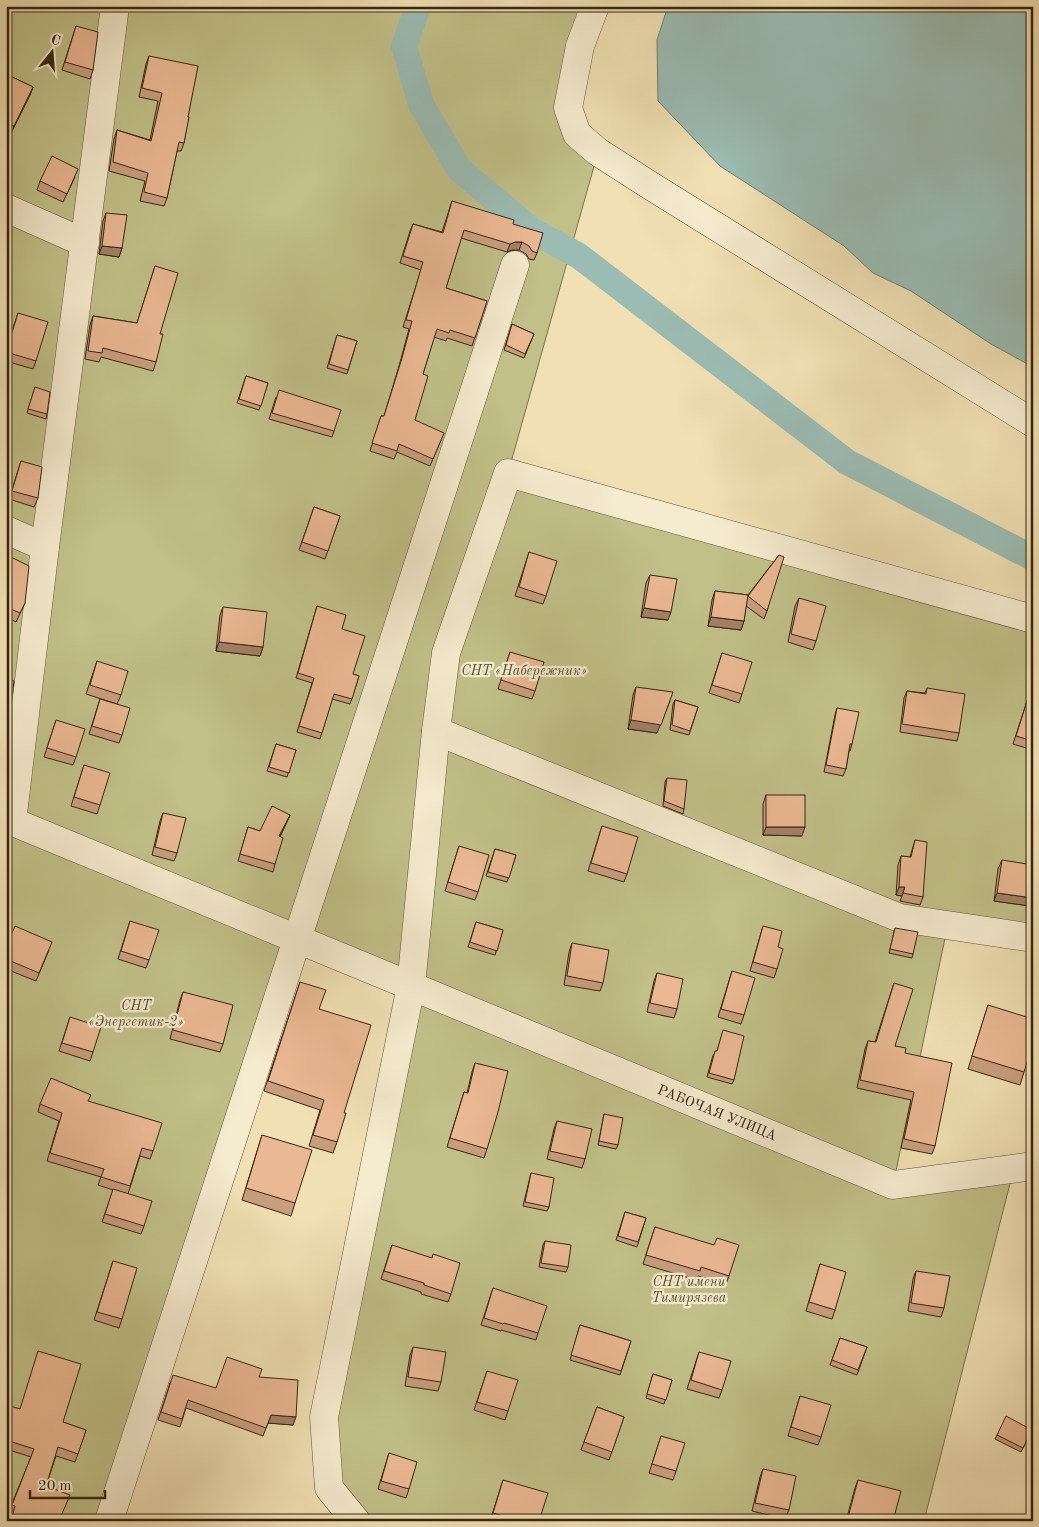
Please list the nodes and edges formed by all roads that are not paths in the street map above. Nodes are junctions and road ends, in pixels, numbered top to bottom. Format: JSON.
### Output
{"nodes":[{"id":1,"x":115,"y":6,"type":"edge"},
{"id":2,"x":595,"y":6,"type":"edge"},
{"id":3,"x":6,"y":208,"type":"edge"},
{"id":4,"x":85,"y":243,"type":"junction"},
{"id":5,"x":515,"y":265,"type":"dead end"},
{"id":6,"x":1033,"y":422,"type":"edge"},
{"id":7,"x":6,"y":530,"type":"edge"},
{"id":8,"x":45,"y":548,"type":"junction"},
{"id":9,"x":1033,"y":619,"type":"edge"},
{"id":10,"x":436,"y":731,"type":"junction"},
{"id":11,"x":9,"y":821,"type":"edge"},
{"id":12,"x":1033,"y":938,"type":"edge"},
{"id":13,"x":298,"y":939,"type":"junction"},
{"id":14,"x":411,"y":986,"type":"junction"},
{"id":15,"x":1033,"y":1166,"type":"edge"},
{"id":16,"x":109,"y":1521,"type":"edge"},
{"id":17,"x":356,"y":1521,"type":"edge"}],
"edges":[{"from":1,"to":4,"type":"street"},
{"from":2,"to":6,"type":"street"},
{"from":3,"to":4,"type":"street"},
{"from":4,"to":8,"type":"street"},
{"from":5,"to":13,"type":"street"},
{"from":7,"to":8,"type":"street"},
{"from":8,"to":11,"type":"street"},
{"from":9,"to":10,"type":"street"},
{"from":10,"to":12,"type":"street"},
{"from":10,"to":14,"type":"street"},
{"from":11,"to":13,"type":"street","name":"РАБОЧАЯ УЛИЦА"},
{"from":13,"to":14,"type":"street","name":"РАБОЧАЯ УЛИЦА"},
{"from":13,"to":16,"type":"street"},
{"from":14,"to":15,"type":"street","name":"РАБОЧАЯ УЛИЦА"},
{"from":14,"to":17,"type":"street"}]}
